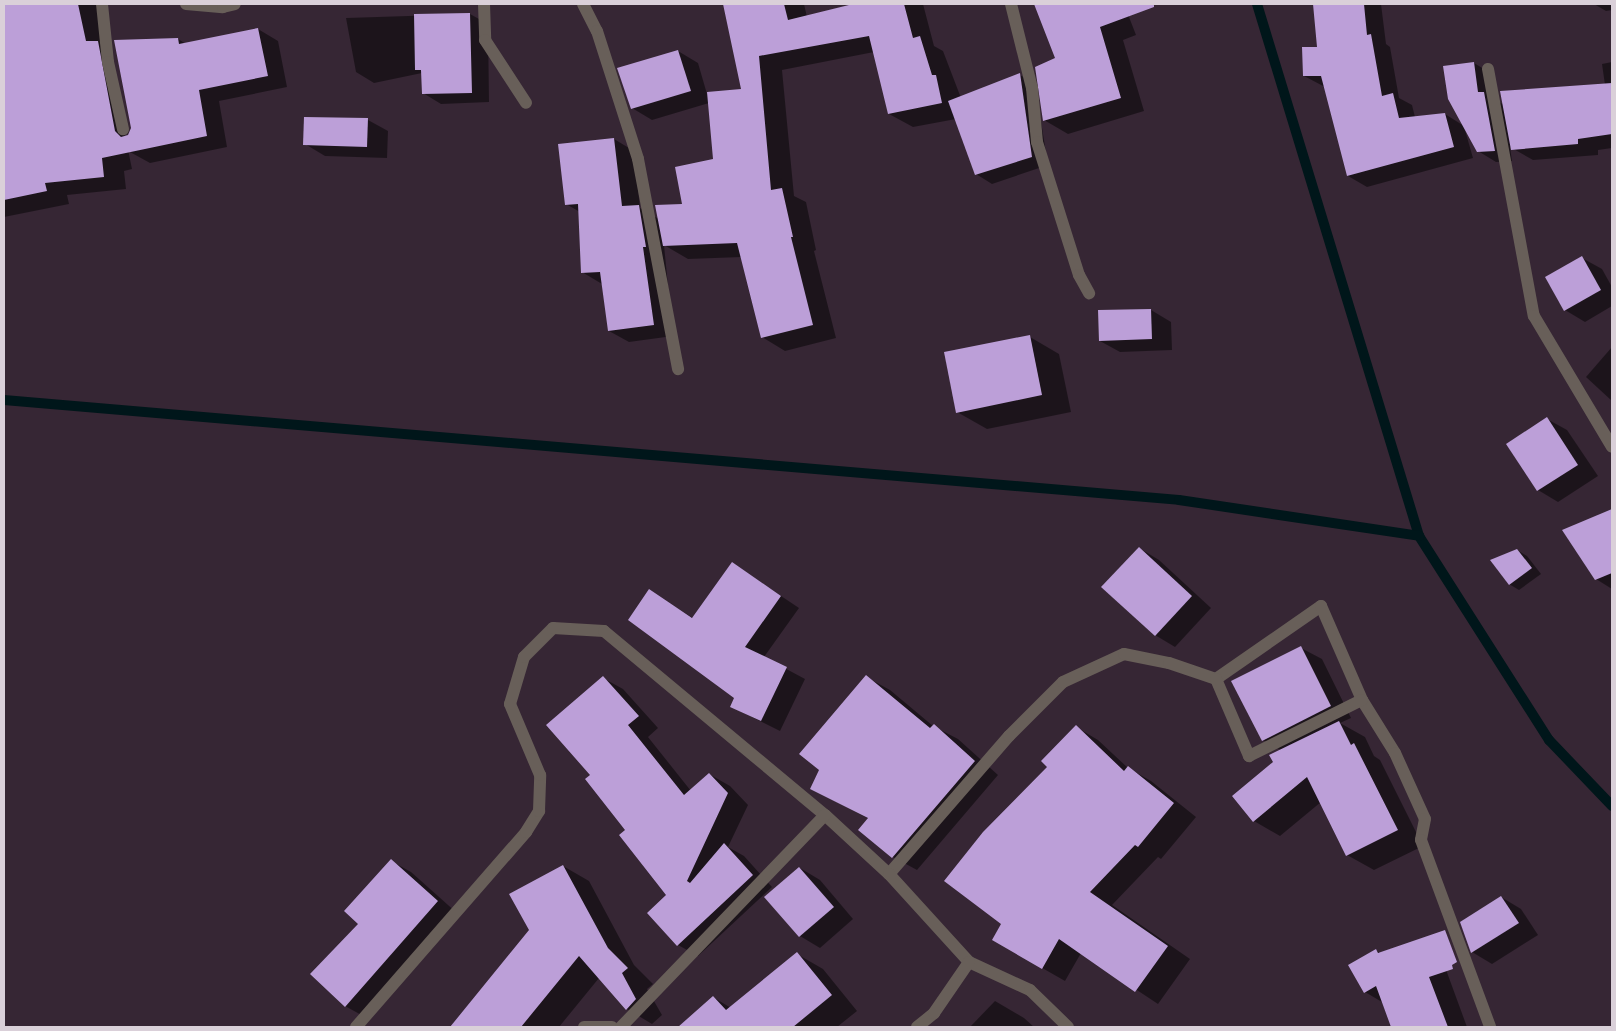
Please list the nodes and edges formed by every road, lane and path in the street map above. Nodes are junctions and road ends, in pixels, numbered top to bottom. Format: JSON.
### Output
{"nodes":[{"id":1,"x":102,"y":4,"type":"edge"},
{"id":2,"x":186,"y":4,"type":"edge"},
{"id":3,"x":235,"y":4,"type":"edge"},
{"id":4,"x":484,"y":4,"type":"edge"},
{"id":5,"x":583,"y":4,"type":"edge"},
{"id":6,"x":1010,"y":4,"type":"edge"},
{"id":7,"x":1488,"y":69,"type":"dead end"},
{"id":8,"x":526,"y":103,"type":"dead end"},
{"id":9,"x":123,"y":129,"type":"dead end"},
{"id":10,"x":1089,"y":293,"type":"dead end"},
{"id":11,"x":678,"y":369,"type":"dead end"},
{"id":12,"x":1612,"y":447,"type":"edge"},
{"id":13,"x":1216,"y":679,"type":"junction"},
{"id":14,"x":1362,"y":700,"type":"junction"},
{"id":15,"x":825,"y":815,"type":"junction"},
{"id":16,"x":889,"y":874,"type":"junction"},
{"id":17,"x":969,"y":962,"type":"junction"},
{"id":18,"x":356,"y":1027,"type":"edge"},
{"id":19,"x":584,"y":1027,"type":"edge"},
{"id":20,"x":612,"y":1027,"type":"edge"},
{"id":21,"x":621,"y":1027,"type":"edge"},
{"id":22,"x":917,"y":1027,"type":"edge"},
{"id":23,"x":1068,"y":1027,"type":"edge"},
{"id":24,"x":1490,"y":1027,"type":"edge"}],
"edges":[{"from":1,"to":9,"type":"street"},
{"from":2,"to":3,"type":"street"},
{"from":4,"to":8,"type":"street"},
{"from":5,"to":11,"type":"street"},
{"from":6,"to":10,"type":"street"},
{"from":7,"to":12,"type":"street"},
{"from":13,"to":14,"type":"street"},
{"from":13,"to":14,"type":"street"},
{"from":13,"to":16,"type":"street"},
{"from":14,"to":24,"type":"street"},
{"from":15,"to":16,"type":"street"},
{"from":15,"to":18,"type":"street"},
{"from":15,"to":21,"type":"street"},
{"from":16,"to":17,"type":"street"},
{"from":17,"to":22,"type":"street"},
{"from":17,"to":23,"type":"street"},
{"from":19,"to":20,"type":"street"}]}
